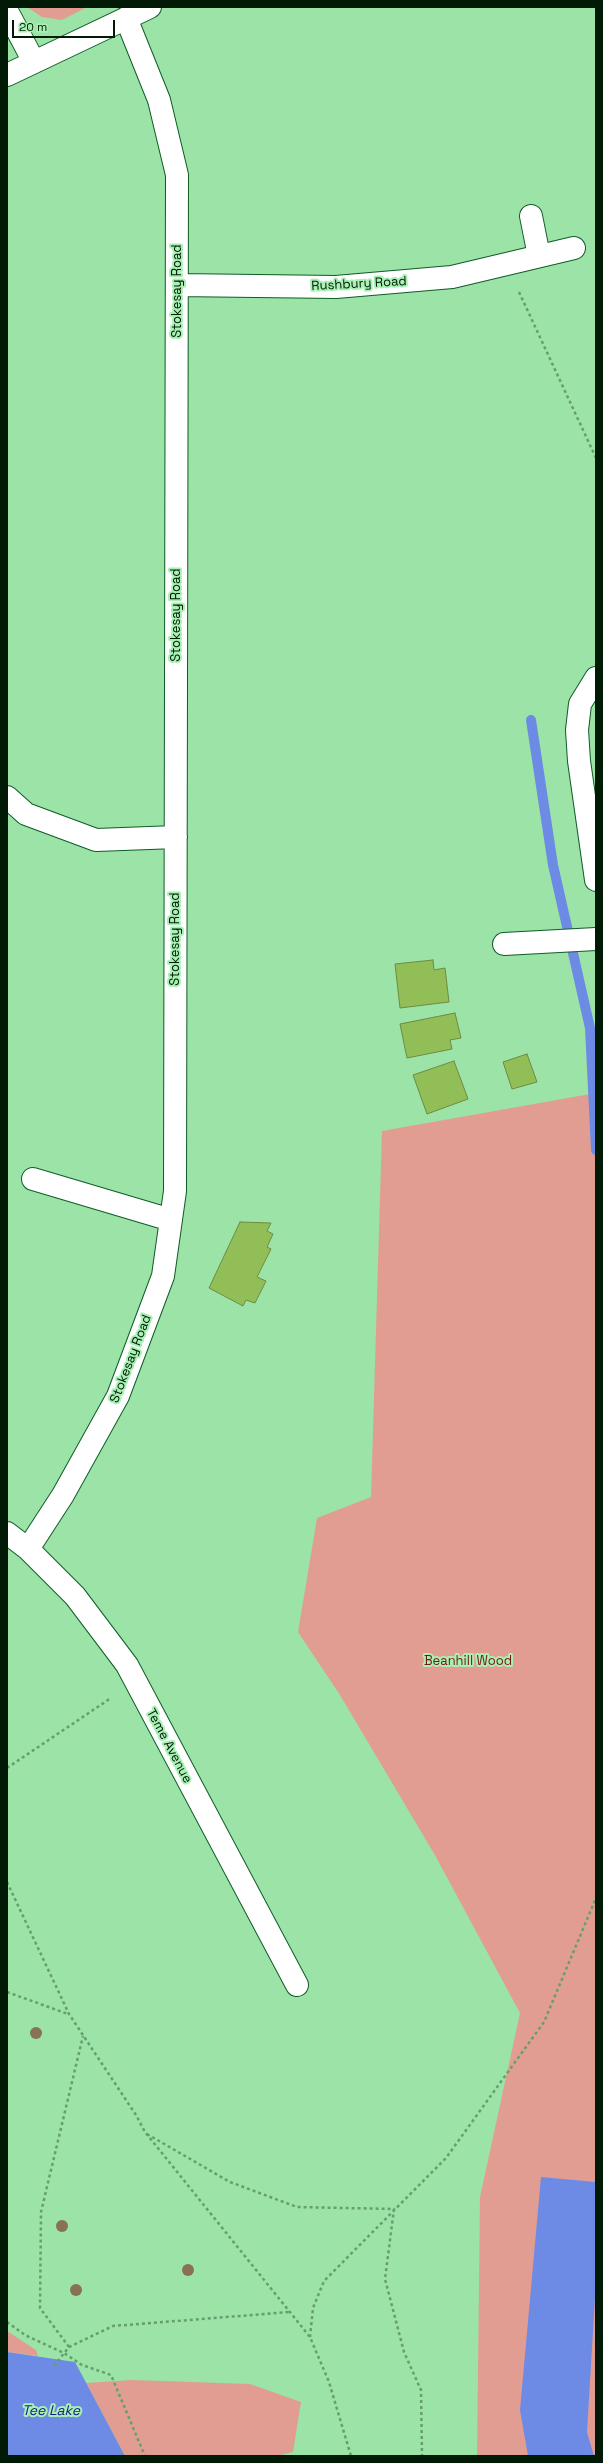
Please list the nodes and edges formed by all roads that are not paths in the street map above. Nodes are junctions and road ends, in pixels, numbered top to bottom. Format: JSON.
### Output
{"nodes":[{"id":1,"x":150,"y":7,"type":"edge"},
{"id":2,"x":7,"y":11,"type":"edge"},
{"id":3,"x":126,"y":18,"type":"junction"},
{"id":4,"x":34,"y":62,"type":"junction"},
{"id":5,"x":7,"y":75,"type":"edge"},
{"id":6,"x":531,"y":216,"type":"dead end"},
{"id":7,"x":574,"y":248,"type":"dead end"},
{"id":8,"x":539,"y":256,"type":"junction"},
{"id":9,"x":177,"y":285,"type":"junction"},
{"id":10,"x":596,"y":678,"type":"edge"},
{"id":11,"x":7,"y":797,"type":"edge"},
{"id":12,"x":176,"y":837,"type":"junction"},
{"id":13,"x":596,"y":880,"type":"edge"},
{"id":14,"x":595,"y":939,"type":"edge"},
{"id":15,"x":504,"y":944,"type":"dead end"},
{"id":16,"x":32,"y":1179,"type":"dead end"},
{"id":17,"x":171,"y":1220,"type":"junction"},
{"id":18,"x":7,"y":1534,"type":"edge"},
{"id":19,"x":28,"y":1549,"type":"junction"},
{"id":20,"x":297,"y":1985,"type":"dead end"}],
"edges":[{"from":1,"to":3,"type":"street"},
{"from":2,"to":4,"type":"street"},
{"from":3,"to":4,"type":"street"},
{"from":3,"to":9,"type":"street","name":"Stokesay Road"},
{"from":4,"to":5,"type":"street"},
{"from":6,"to":8,"type":"street"},
{"from":7,"to":8,"type":"street","name":"Rushbury Road"},
{"from":8,"to":9,"type":"street","name":"Rushbury Road"},
{"from":9,"to":12,"type":"street","name":"Stokesay Road"},
{"from":10,"to":13,"type":"street"},
{"from":11,"to":12,"type":"street"},
{"from":12,"to":17,"type":"street","name":"Stokesay Road"},
{"from":14,"to":15,"type":"street"},
{"from":16,"to":17,"type":"street"},
{"from":17,"to":19,"type":"street","name":"Stokesay Road"},
{"from":18,"to":19,"type":"street","name":"Teme Avenue"},
{"from":19,"to":20,"type":"street","name":"Teme Avenue"}]}
